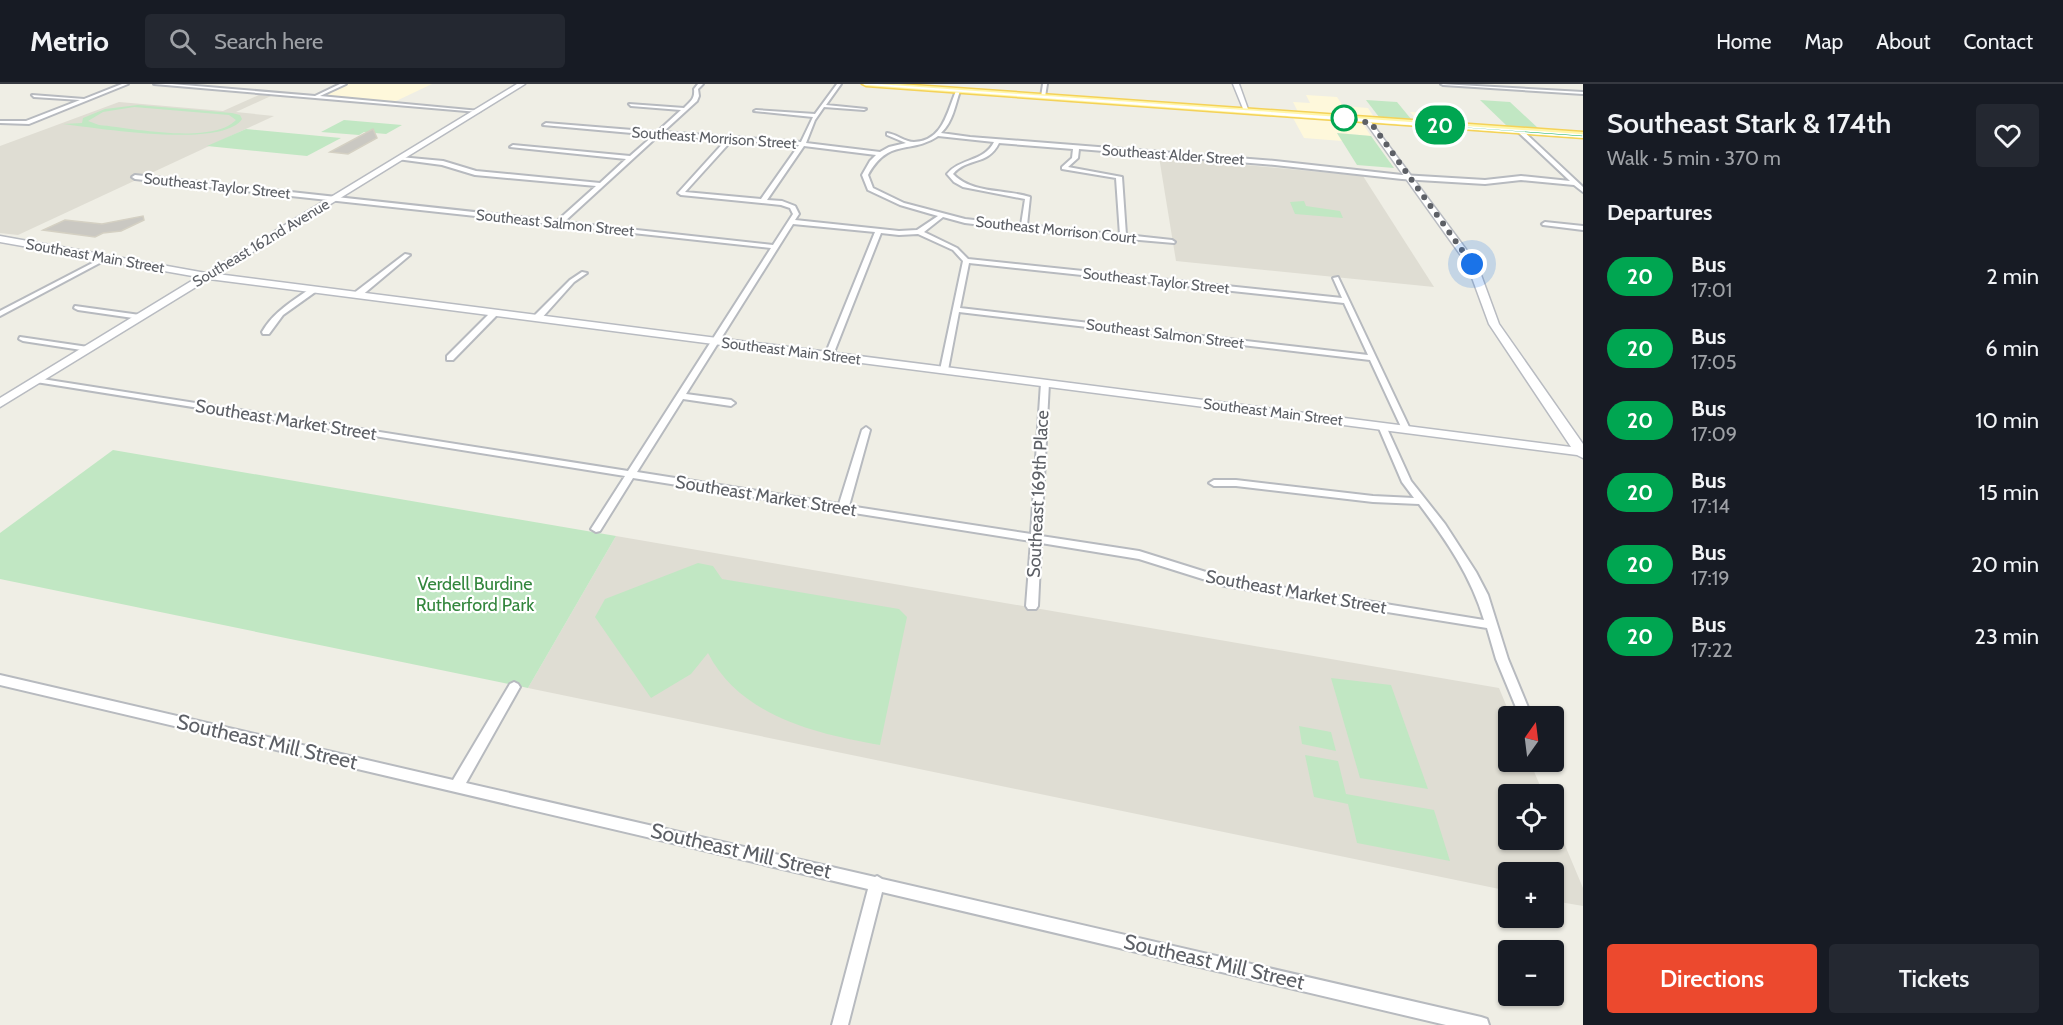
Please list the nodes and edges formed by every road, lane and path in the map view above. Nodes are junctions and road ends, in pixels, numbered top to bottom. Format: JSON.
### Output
{"nodes":[{"id":1,"x":126,"y":84,"type":"edge"},
{"id":2,"x":156,"y":84,"type":"edge"},
{"id":3,"x":165,"y":84,"type":"edge"},
{"id":4,"x":251,"y":84,"type":"edge"},
{"id":5,"x":344,"y":84,"type":"edge"},
{"id":6,"x":522,"y":84,"type":"edge"},
{"id":7,"x":701,"y":84,"type":"edge"},
{"id":8,"x":839,"y":84,"type":"edge"},
{"id":9,"x":866,"y":84,"type":"edge"},
{"id":10,"x":1045,"y":84,"type":"edge"},
{"id":11,"x":1236,"y":84,"type":"edge"},
{"id":12,"x":1443,"y":84,"type":"edge"},
{"id":13,"x":1538,"y":84,"type":"edge"},
{"id":14,"x":889,"y":85,"type":"edge"},
{"id":15,"x":235,"y":91,"type":"junction"},
{"id":16,"x":958,"y":91,"type":"junction"},
{"id":17,"x":1546,"y":91,"type":"junction"},
{"id":18,"x":1583,"y":93,"type":"edge"},
{"id":19,"x":34,"y":96,"type":"dead end"},
{"id":20,"x":1043,"y":97,"type":"junction"},
{"id":21,"x":313,"y":98,"type":"junction"},
{"id":22,"x":85,"y":99,"type":"junction"},
{"id":23,"x":632,"y":105,"type":"dead end"},
{"id":24,"x":824,"y":106,"type":"junction"},
{"id":25,"x":684,"y":109,"type":"junction"},
{"id":26,"x":864,"y":109,"type":"dead end"},
{"id":27,"x":478,"y":111,"type":"junction"},
{"id":28,"x":756,"y":111,"type":"dead end"},
{"id":29,"x":1247,"y":111,"type":"junction"},
{"id":30,"x":816,"y":116,"type":"junction"},
{"id":31,"x":1368,"y":120,"type":"junction"},
{"id":32,"x":0,"y":122,"type":"edge"},
{"id":33,"x":546,"y":125,"type":"dead end"},
{"id":34,"x":1520,"y":131,"type":"junction"},
{"id":35,"x":657,"y":134,"type":"junction"},
{"id":36,"x":889,"y":134,"type":"dead end"},
{"id":37,"x":937,"y":134,"type":"junction"},
{"id":38,"x":1583,"y":135,"type":"edge"},
{"id":39,"x":730,"y":138,"type":"junction"},
{"id":40,"x":997,"y":141,"type":"junction"},
{"id":41,"x":910,"y":143,"type":"junction"},
{"id":42,"x":803,"y":144,"type":"junction"},
{"id":43,"x":513,"y":147,"type":"dead end"},
{"id":44,"x":1076,"y":148,"type":"junction"},
{"id":45,"x":881,"y":154,"type":"junction"},
{"id":46,"x":630,"y":158,"type":"junction"},
{"id":47,"x":400,"y":159,"type":"junction"},
{"id":48,"x":135,"y":177,"type":"dead end"},
{"id":49,"x":1410,"y":177,"type":"junction"},
{"id":50,"x":1575,"y":183,"type":"junction"},
{"id":51,"x":601,"y":185,"type":"junction"},
{"id":52,"x":870,"y":189,"type":"junction"},
{"id":53,"x":1583,"y":190,"type":"edge"},
{"id":54,"x":858,"y":191,"type":"dead end"},
{"id":55,"x":334,"y":199,"type":"junction"},
{"id":56,"x":763,"y":201,"type":"junction"},
{"id":57,"x":941,"y":216,"type":"junction"},
{"id":58,"x":792,"y":222,"type":"junction"},
{"id":59,"x":558,"y":224,"type":"junction"},
{"id":60,"x":1545,"y":224,"type":"dead end"},
{"id":61,"x":1024,"y":228,"type":"junction"},
{"id":62,"x":1583,"y":228,"type":"edge"},
{"id":63,"x":879,"y":230,"type":"junction"},
{"id":64,"x":919,"y":232,"type":"junction"},
{"id":65,"x":1124,"y":237,"type":"junction"},
{"id":66,"x":0,"y":239,"type":"edge"},
{"id":67,"x":1172,"y":242,"type":"dead end"},
{"id":68,"x":776,"y":247,"type":"junction"},
{"id":69,"x":407,"y":255,"type":"dead end"},
{"id":70,"x":106,"y":258,"type":"junction"},
{"id":71,"x":966,"y":261,"type":"junction"},
{"id":72,"x":584,"y":273,"type":"dead end"},
{"id":73,"x":207,"y":276,"type":"junction"},
{"id":74,"x":1336,"y":278,"type":"dead end"},
{"id":75,"x":314,"y":290,"type":"junction"},
{"id":76,"x":357,"y":296,"type":"junction"},
{"id":77,"x":1347,"y":302,"type":"junction"},
{"id":78,"x":78,"y":308,"type":"dead end"},
{"id":79,"x":957,"y":310,"type":"junction"},
{"id":80,"x":495,"y":313,"type":"junction"},
{"id":81,"x":0,"y":314,"type":"edge"},
{"id":82,"x":140,"y":317,"type":"junction"},
{"id":83,"x":537,"y":318,"type":"junction"},
{"id":84,"x":266,"y":332,"type":"dead end"},
{"id":85,"x":23,"y":339,"type":"dead end"},
{"id":86,"x":714,"y":341,"type":"junction"},
{"id":87,"x":88,"y":349,"type":"junction"},
{"id":88,"x":829,"y":356,"type":"junction"},
{"id":89,"x":450,"y":358,"type":"dead end"},
{"id":90,"x":1372,"y":358,"type":"junction"},
{"id":91,"x":944,"y":370,"type":"junction"},
{"id":92,"x":36,"y":380,"type":"junction"},
{"id":93,"x":1045,"y":383,"type":"junction"},
{"id":94,"x":680,"y":396,"type":"junction"},
{"id":95,"x":0,"y":403,"type":"edge"},
{"id":96,"x":731,"y":403,"type":"dead end"},
{"id":97,"x":1382,"y":426,"type":"junction"},
{"id":98,"x":1406,"y":429,"type":"junction"},
{"id":99,"x":867,"y":430,"type":"dead end"},
{"id":100,"x":1583,"y":452,"type":"edge"},
{"id":101,"x":632,"y":475,"type":"junction"},
{"id":102,"x":1214,"y":483,"type":"dead end"},
{"id":103,"x":1420,"y":501,"type":"junction"},
{"id":104,"x":843,"y":508,"type":"junction"},
{"id":105,"x":596,"y":529,"type":"dead end"},
{"id":106,"x":1036,"y":538,"type":"junction"},
{"id":107,"x":1032,"y":606,"type":"dead end"},
{"id":108,"x":1492,"y":625,"type":"junction"},
{"id":109,"x":0,"y":680,"type":"edge"},
{"id":110,"x":514,"y":687,"type":"dead end"},
{"id":111,"x":1521,"y":706,"type":"edge"},
{"id":112,"x":457,"y":786,"type":"junction"},
{"id":113,"x":877,"y":883,"type":"junction"},
{"id":114,"x":840,"y":1025,"type":"edge"},
{"id":115,"x":1481,"y":1025,"type":"edge"}],
"edges":[{"from":1,"to":22,"type":"street"},
{"from":2,"to":3,"type":"street"},
{"from":3,"to":15,"type":"street"},
{"from":4,"to":15,"type":"street"},
{"from":5,"to":21,"type":"street"},
{"from":6,"to":27,"type":"street","name":"Southeast 162nd Avenue"},
{"from":7,"to":25,"type":"street"},
{"from":8,"to":24,"type":"street"},
{"from":9,"to":14,"type":"main road"},
{"from":10,"to":20,"type":"street"},
{"from":11,"to":29,"type":"street"},
{"from":12,"to":17,"type":"street"},
{"from":13,"to":17,"type":"street"},
{"from":14,"to":16,"type":"main road"},
{"from":15,"to":21,"type":"street"},
{"from":16,"to":20,"type":"main road"},
{"from":16,"to":37,"type":"street"},
{"from":17,"to":18,"type":"street"},
{"from":19,"to":22,"type":"street"},
{"from":20,"to":29,"type":"main road"},
{"from":21,"to":27,"type":"street"},
{"from":22,"to":32,"type":"street"},
{"from":23,"to":25,"type":"street"},
{"from":24,"to":26,"type":"street"},
{"from":24,"to":30,"type":"street"},
{"from":25,"to":35,"type":"street"},
{"from":27,"to":47,"type":"street","name":"Southeast 162nd Avenue"},
{"from":28,"to":30,"type":"street"},
{"from":29,"to":31,"type":"main road"},
{"from":30,"to":42,"type":"street"},
{"from":31,"to":34,"type":"main road"},
{"from":31,"to":49,"type":"street"},
{"from":33,"to":35,"type":"street","name":"Southeast Morrison Street"},
{"from":34,"to":38,"type":"main road"},
{"from":34,"to":50,"type":"street"},
{"from":35,"to":39,"type":"street","name":"Southeast Morrison Street"},
{"from":35,"to":46,"type":"street"},
{"from":36,"to":41,"type":"street"},
{"from":37,"to":40,"type":"street","name":"Southeast Alder Street"},
{"from":37,"to":41,"type":"street"},
{"from":39,"to":42,"type":"street","name":"Southeast Morrison Street"},
{"from":39,"to":56,"type":"street"},
{"from":40,"to":44,"type":"street","name":"Southeast Alder Street"},
{"from":40,"to":61,"type":"street"},
{"from":41,"to":45,"type":"street"},
{"from":42,"to":45,"type":"street","name":"Southeast Morrison Street"},
{"from":42,"to":56,"type":"street"},
{"from":43,"to":46,"type":"street"},
{"from":44,"to":49,"type":"street","name":"Southeast Alder Street"},
{"from":44,"to":65,"type":"street"},
{"from":45,"to":52,"type":"street"},
{"from":46,"to":51,"type":"street"},
{"from":47,"to":51,"type":"street"},
{"from":47,"to":55,"type":"street","name":"Southeast 162nd Avenue"},
{"from":48,"to":55,"type":"street","name":"Southeast Taylor Street"},
{"from":49,"to":50,"type":"street","name":"Southeast Alder Street"},
{"from":49,"to":100,"type":"street"},
{"from":50,"to":53,"type":"street"},
{"from":51,"to":59,"type":"street"},
{"from":52,"to":54,"type":"street"},
{"from":52,"to":57,"type":"street","name":"Southeast Morrison Court"},
{"from":55,"to":59,"type":"street","name":"Southeast Salmon Street"},
{"from":55,"to":73,"type":"street","name":"Southeast 162nd Avenue"},
{"from":56,"to":58,"type":"street"},
{"from":57,"to":61,"type":"street","name":"Southeast Morrison Court"},
{"from":57,"to":64,"type":"street"},
{"from":58,"to":63,"type":"street"},
{"from":58,"to":68,"type":"street"},
{"from":59,"to":68,"type":"street","name":"Southeast Salmon Street"},
{"from":60,"to":62,"type":"street"},
{"from":61,"to":65,"type":"street","name":"Southeast Morrison Court"},
{"from":63,"to":64,"type":"street"},
{"from":63,"to":88,"type":"street"},
{"from":64,"to":71,"type":"street"},
{"from":65,"to":67,"type":"street","name":"Southeast Morrison Court"},
{"from":66,"to":70,"type":"street","name":"Southeast Main Street"},
{"from":68,"to":86,"type":"street"},
{"from":69,"to":76,"type":"street"},
{"from":70,"to":73,"type":"street","name":"Southeast Main Street"},
{"from":70,"to":81,"type":"street"},
{"from":71,"to":77,"type":"street","name":"Southeast Taylor Street"},
{"from":71,"to":79,"type":"street"},
{"from":72,"to":83,"type":"street"},
{"from":73,"to":75,"type":"street","name":"Southeast Main Street"},
{"from":73,"to":82,"type":"street","name":"Southeast 162nd Avenue"},
{"from":74,"to":77,"type":"street"},
{"from":75,"to":76,"type":"street","name":"Southeast Main Street"},
{"from":75,"to":84,"type":"street"},
{"from":76,"to":80,"type":"street","name":"Southeast Main Street"},
{"from":77,"to":90,"type":"street"},
{"from":78,"to":82,"type":"street"},
{"from":79,"to":90,"type":"street","name":"Southeast Salmon Street"},
{"from":79,"to":91,"type":"street"},
{"from":80,"to":83,"type":"street","name":"Southeast Main Street"},
{"from":80,"to":89,"type":"street"},
{"from":82,"to":87,"type":"street","name":"Southeast 162nd Avenue"},
{"from":83,"to":86,"type":"street","name":"Southeast Main Street"},
{"from":85,"to":87,"type":"street"},
{"from":86,"to":88,"type":"street","name":"Southeast Main Street"},
{"from":86,"to":94,"type":"street"},
{"from":87,"to":92,"type":"street","name":"Southeast 162nd Avenue"},
{"from":88,"to":91,"type":"street","name":"Southeast Main Street"},
{"from":90,"to":98,"type":"street"},
{"from":91,"to":93,"type":"street","name":"Southeast Main Street"},
{"from":92,"to":95,"type":"street","name":"Southeast 162nd Avenue"},
{"from":92,"to":101,"type":"street","name":"Southeast Market Street"},
{"from":93,"to":97,"type":"street","name":"Southeast Main Street"},
{"from":93,"to":106,"type":"street","name":"Southeast 169th Place"},
{"from":94,"to":96,"type":"street"},
{"from":94,"to":101,"type":"street"},
{"from":97,"to":98,"type":"street","name":"Southeast Main Street"},
{"from":97,"to":103,"type":"street"},
{"from":98,"to":100,"type":"street","name":"Southeast Main Street"},
{"from":99,"to":104,"type":"street"},
{"from":101,"to":104,"type":"street","name":"Southeast Market Street"},
{"from":101,"to":105,"type":"street"},
{"from":102,"to":103,"type":"street"},
{"from":103,"to":108,"type":"street"},
{"from":104,"to":106,"type":"street","name":"Southeast Market Street"},
{"from":106,"to":107,"type":"street","name":"Southeast 169th Place"},
{"from":106,"to":108,"type":"street","name":"Southeast Market Street"},
{"from":108,"to":111,"type":"street"},
{"from":109,"to":112,"type":"street","name":"Southeast Mill Street"},
{"from":110,"to":112,"type":"street"},
{"from":112,"to":113,"type":"street","name":"Southeast Mill Street"},
{"from":113,"to":114,"type":"street"},
{"from":113,"to":115,"type":"street","name":"Southeast Mill Street"}]}
